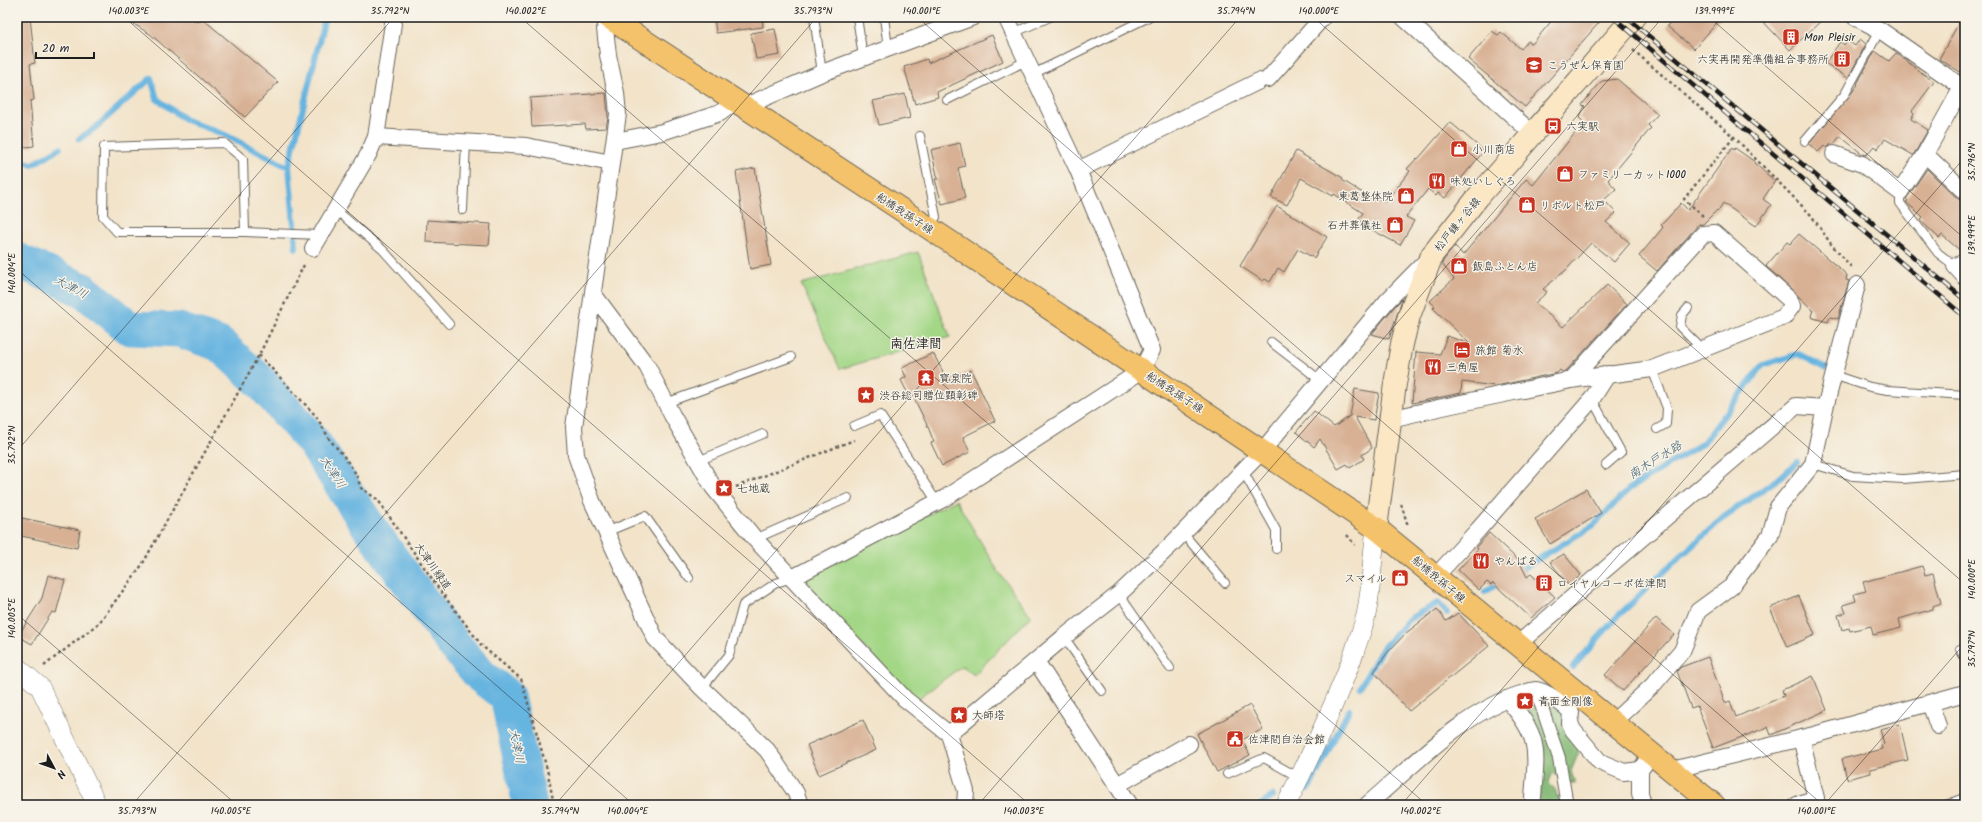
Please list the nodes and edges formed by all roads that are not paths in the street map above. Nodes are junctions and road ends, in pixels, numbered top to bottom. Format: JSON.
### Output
{"nodes":[{"id":1,"x":394,"y":17,"type":"edge"},
{"id":2,"x":814,"y":17,"type":"edge"},
{"id":3,"x":857,"y":17,"type":"edge"},
{"id":4,"x":884,"y":17,"type":"edge"},
{"id":5,"x":973,"y":17,"type":"edge"},
{"id":6,"x":1006,"y":17,"type":"edge"},
{"id":7,"x":1050,"y":17,"type":"edge"},
{"id":8,"x":1149,"y":17,"type":"edge"},
{"id":9,"x":1324,"y":17,"type":"edge"},
{"id":10,"x":1403,"y":17,"type":"edge"},
{"id":11,"x":1634,"y":17,"type":"edge"},
{"id":12,"x":1855,"y":17,"type":"edge"},
{"id":13,"x":609,"y":18,"type":"edge"},
{"id":14,"x":1880,"y":30,"type":"junction"},
{"id":15,"x":1013,"y":33,"type":"junction"},
{"id":16,"x":888,"y":48,"type":"junction"},
{"id":17,"x":863,"y":58,"type":"junction"},
{"id":18,"x":1030,"y":67,"type":"junction"},
{"id":19,"x":822,"y":73,"type":"junction"},
{"id":20,"x":1963,"y":84,"type":"edge"},
{"id":21,"x":947,"y":100,"type":"dead end"},
{"id":22,"x":739,"y":104,"type":"junction"},
{"id":23,"x":1533,"y":134,"type":"junction"},
{"id":24,"x":920,"y":136,"type":"dead end"},
{"id":25,"x":376,"y":137,"type":"junction"},
{"id":26,"x":615,"y":141,"type":"junction"},
{"id":27,"x":1804,"y":141,"type":"dead end"},
{"id":28,"x":466,"y":142,"type":"junction"},
{"id":29,"x":1834,"y":154,"type":"dead end"},
{"id":30,"x":1925,"y":154,"type":"junction"},
{"id":31,"x":611,"y":163,"type":"junction"},
{"id":32,"x":1078,"y":170,"type":"junction"},
{"id":33,"x":1900,"y":192,"type":"junction"},
{"id":34,"x":1965,"y":192,"type":"edge"},
{"id":35,"x":336,"y":210,"type":"junction"},
{"id":36,"x":463,"y":210,"type":"dead end"},
{"id":37,"x":929,"y":229,"type":"junction"},
{"id":38,"x":245,"y":232,"type":"junction"},
{"id":39,"x":317,"y":241,"type":"joint"},
{"id":40,"x":1432,"y":255,"type":"junction"},
{"id":41,"x":1962,"y":268,"type":"edge"},
{"id":42,"x":1857,"y":285,"type":"road end"},
{"id":43,"x":594,"y":295,"type":"junction"},
{"id":44,"x":1688,"y":308,"type":"dead end"},
{"id":45,"x":449,"y":324,"type":"dead end"},
{"id":46,"x":1271,"y":342,"type":"dead end"},
{"id":47,"x":1702,"y":349,"type":"junction"},
{"id":48,"x":791,"y":357,"type":"dead end"},
{"id":49,"x":1652,"y":369,"type":"junction"},
{"id":50,"x":1141,"y":371,"type":"junction"},
{"id":51,"x":1608,"y":374,"type":"junction"},
{"id":52,"x":1833,"y":375,"type":"junction"},
{"id":53,"x":1320,"y":380,"type":"junction"},
{"id":54,"x":1571,"y":380,"type":"junction"},
{"id":55,"x":1965,"y":395,"type":"edge"},
{"id":56,"x":1592,"y":399,"type":"junction"},
{"id":57,"x":666,"y":403,"type":"junction"},
{"id":58,"x":1825,"y":408,"type":"junction"},
{"id":59,"x":1391,"y":419,"type":"junction"},
{"id":60,"x":854,"y":426,"type":"dead end"},
{"id":61,"x":1657,"y":430,"type":"dead end"},
{"id":62,"x":763,"y":434,"type":"dead end"},
{"id":63,"x":1263,"y":450,"type":"junction"},
{"id":64,"x":698,"y":461,"type":"junction"},
{"id":65,"x":1813,"y":464,"type":"junction"},
{"id":66,"x":1606,"y":465,"type":"dead end"},
{"id":67,"x":1243,"y":471,"type":"junction"},
{"id":68,"x":1965,"y":474,"type":"edge"},
{"id":69,"x":848,"y":498,"type":"dead end"},
{"id":70,"x":937,"y":502,"type":"junction"},
{"id":71,"x":1376,"y":528,"type":"junction"},
{"id":72,"x":606,"y":532,"type":"junction"},
{"id":73,"x":1183,"y":533,"type":"junction"},
{"id":74,"x":755,"y":539,"type":"junction"},
{"id":75,"x":1276,"y":549,"type":"dead end"},
{"id":76,"x":1435,"y":576,"type":"junction"},
{"id":77,"x":689,"y":578,"type":"dead end"},
{"id":78,"x":792,"y":578,"type":"junction"},
{"id":79,"x":1224,"y":582,"type":"dead end"},
{"id":80,"x":1119,"y":594,"type":"junction"},
{"id":81,"x":1064,"y":637,"type":"junction"},
{"id":82,"x":1518,"y":644,"type":"junction"},
{"id":83,"x":1960,"y":649,"type":"dead end"},
{"id":84,"x":1965,"y":658,"type":"edge"},
{"id":85,"x":1036,"y":661,"type":"junction"},
{"id":86,"x":1170,"y":668,"type":"dead end"},
{"id":87,"x":23,"y":672,"type":"edge"},
{"id":88,"x":702,"y":688,"type":"junction"},
{"id":89,"x":1536,"y":690,"type":"junction"},
{"id":90,"x":1102,"y":691,"type":"dead end"},
{"id":91,"x":1965,"y":693,"type":"edge"},
{"id":92,"x":1507,"y":699,"type":"junction"},
{"id":93,"x":1930,"y":703,"type":"junction"},
{"id":94,"x":1613,"y":722,"type":"junction"},
{"id":95,"x":1938,"y":726,"type":"dead end"},
{"id":96,"x":949,"y":734,"type":"junction"},
{"id":97,"x":1801,"y":738,"type":"junction"},
{"id":98,"x":1189,"y":744,"type":"dead end"},
{"id":99,"x":1646,"y":762,"type":"junction"},
{"id":100,"x":1672,"y":770,"type":"junction"},
{"id":101,"x":1227,"y":774,"type":"dead end"},
{"id":102,"x":1300,"y":778,"type":"junction"},
{"id":103,"x":1117,"y":785,"type":"junction"},
{"id":104,"x":1533,"y":796,"type":"dead end"},
{"id":105,"x":1965,"y":798,"type":"edge"},
{"id":106,"x":97,"y":805,"type":"edge"},
{"id":107,"x":800,"y":805,"type":"edge"},
{"id":108,"x":965,"y":805,"type":"edge"},
{"id":109,"x":1130,"y":805,"type":"edge"},
{"id":110,"x":1286,"y":805,"type":"edge"},
{"id":111,"x":1367,"y":805,"type":"edge"},
{"id":112,"x":1567,"y":805,"type":"edge"},
{"id":113,"x":1643,"y":805,"type":"edge"},
{"id":114,"x":1714,"y":805,"type":"edge"},
{"id":115,"x":1797,"y":805,"type":"edge"},
{"id":116,"x":1946,"y":805,"type":"edge"}],
"edges":[{"from":1,"to":25,"type":"street"},
{"from":2,"to":19,"type":"lane"},
{"from":3,"to":17,"type":"lane"},
{"from":4,"to":16,"type":"lane"},
{"from":5,"to":16,"type":"street"},
{"from":6,"to":15,"type":"street"},
{"from":7,"to":15,"type":"lane"},
{"from":8,"to":18,"type":"lane"},
{"from":9,"to":32,"type":"street"},
{"from":10,"to":23,"type":"street"},
{"from":11,"to":23,"type":"main road","name":"松戸鎌ヶ谷線"},
{"from":12,"to":14,"type":"street"},
{"from":13,"to":22,"type":"main road","name":"船橋我孫子線"},
{"from":13,"to":26,"type":"street"},
{"from":14,"to":20,"type":"street"},
{"from":14,"to":27,"type":"lane"},
{"from":15,"to":18,"type":"street"},
{"from":16,"to":17,"type":"street"},
{"from":17,"to":19,"type":"street"},
{"from":18,"to":21,"type":"lane"},
{"from":18,"to":32,"type":"street"},
{"from":19,"to":22,"type":"street"},
{"from":20,"to":30,"type":"street"},
{"from":22,"to":26,"type":"street"},
{"from":22,"to":37,"type":"main road","name":"船橋我孫子線"},
{"from":23,"to":40,"type":"main road","name":"松戸鎌ヶ谷線"},
{"from":24,"to":37,"type":"lane"},
{"from":25,"to":28,"type":"street"},
{"from":25,"to":35,"type":"street"},
{"from":26,"to":31,"type":"street"},
{"from":28,"to":31,"type":"street"},
{"from":28,"to":36,"type":"lane"},
{"from":29,"to":33,"type":"street"},
{"from":30,"to":33,"type":"street"},
{"from":30,"to":34,"type":"street"},
{"from":31,"to":43,"type":"street"},
{"from":32,"to":50,"type":"street"},
{"from":33,"to":41,"type":"lane"},
{"from":35,"to":39,"type":"street"},
{"from":35,"to":45,"type":"lane"},
{"from":37,"to":50,"type":"main road","name":"船橋我孫子線"},
{"from":38,"to":38,"type":"lane"},
{"from":38,"to":39,"type":"lane"},
{"from":40,"to":53,"type":"street"},
{"from":40,"to":59,"type":"main road","name":"松戸鎌ヶ谷線"},
{"from":42,"to":52,"type":"street"},
{"from":43,"to":57,"type":"street"},
{"from":43,"to":72,"type":"street"},
{"from":44,"to":47,"type":"lane"},
{"from":46,"to":53,"type":"lane"},
{"from":47,"to":49,"type":"street"},
{"from":47,"to":54,"type":"street"},
{"from":48,"to":57,"type":"lane"},
{"from":49,"to":51,"type":"street"},
{"from":49,"to":61,"type":"lane"},
{"from":50,"to":63,"type":"main road","name":"船橋我孫子線"},
{"from":50,"to":70,"type":"street"},
{"from":51,"to":54,"type":"street"},
{"from":51,"to":56,"type":"street"},
{"from":52,"to":55,"type":"lane"},
{"from":52,"to":58,"type":"street"},
{"from":53,"to":63,"type":"street"},
{"from":54,"to":59,"type":"street"},
{"from":56,"to":66,"type":"lane"},
{"from":56,"to":76,"type":"street"},
{"from":57,"to":64,"type":"street"},
{"from":58,"to":65,"type":"street"},
{"from":58,"to":82,"type":"street"},
{"from":59,"to":71,"type":"main road","name":"松戸鎌ヶ谷線"},
{"from":60,"to":70,"type":"lane"},
{"from":62,"to":64,"type":"lane"},
{"from":63,"to":67,"type":"street"},
{"from":63,"to":71,"type":"main road","name":"船橋我孫子線"},
{"from":64,"to":74,"type":"street"},
{"from":65,"to":68,"type":"lane"},
{"from":65,"to":94,"type":"street"},
{"from":67,"to":73,"type":"street"},
{"from":67,"to":75,"type":"lane"},
{"from":69,"to":74,"type":"lane"},
{"from":70,"to":78,"type":"street"},
{"from":71,"to":76,"type":"main road","name":"船橋我孫子線"},
{"from":71,"to":102,"type":"street"},
{"from":72,"to":77,"type":"lane"},
{"from":72,"to":88,"type":"street"},
{"from":73,"to":79,"type":"lane"},
{"from":73,"to":80,"type":"street"},
{"from":74,"to":78,"type":"street"},
{"from":76,"to":82,"type":"main road","name":"船橋我孫子線"},
{"from":78,"to":88,"type":"lane"},
{"from":78,"to":96,"type":"street"},
{"from":80,"to":81,"type":"street"},
{"from":80,"to":86,"type":"lane"},
{"from":81,"to":85,"type":"street"},
{"from":81,"to":90,"type":"lane"},
{"from":82,"to":94,"type":"main road","name":"船橋我孫子線"},
{"from":83,"to":84,"type":"lane"},
{"from":85,"to":96,"type":"street"},
{"from":85,"to":103,"type":"street"},
{"from":87,"to":106,"type":"street"},
{"from":88,"to":107,"type":"street"},
{"from":89,"to":92,"type":"street"},
{"from":89,"to":99,"type":"street"},
{"from":89,"to":112,"type":"street"},
{"from":91,"to":93,"type":"street"},
{"from":92,"to":104,"type":"street"},
{"from":92,"to":111,"type":"street"},
{"from":93,"to":95,"type":"street"},
{"from":93,"to":97,"type":"street"},
{"from":94,"to":99,"type":"main road","name":"船橋我孫子線"},
{"from":96,"to":108,"type":"street"},
{"from":97,"to":100,"type":"street"},
{"from":97,"to":115,"type":"street"},
{"from":98,"to":103,"type":"street"},
{"from":99,"to":100,"type":"main road","name":"船橋我孫子線"},
{"from":99,"to":113,"type":"street"},
{"from":100,"to":114,"type":"main road","name":"船橋我孫子線"},
{"from":101,"to":102,"type":"lane"},
{"from":102,"to":110,"type":"street"},
{"from":103,"to":109,"type":"street"},
{"from":105,"to":116,"type":"lane"}]}
